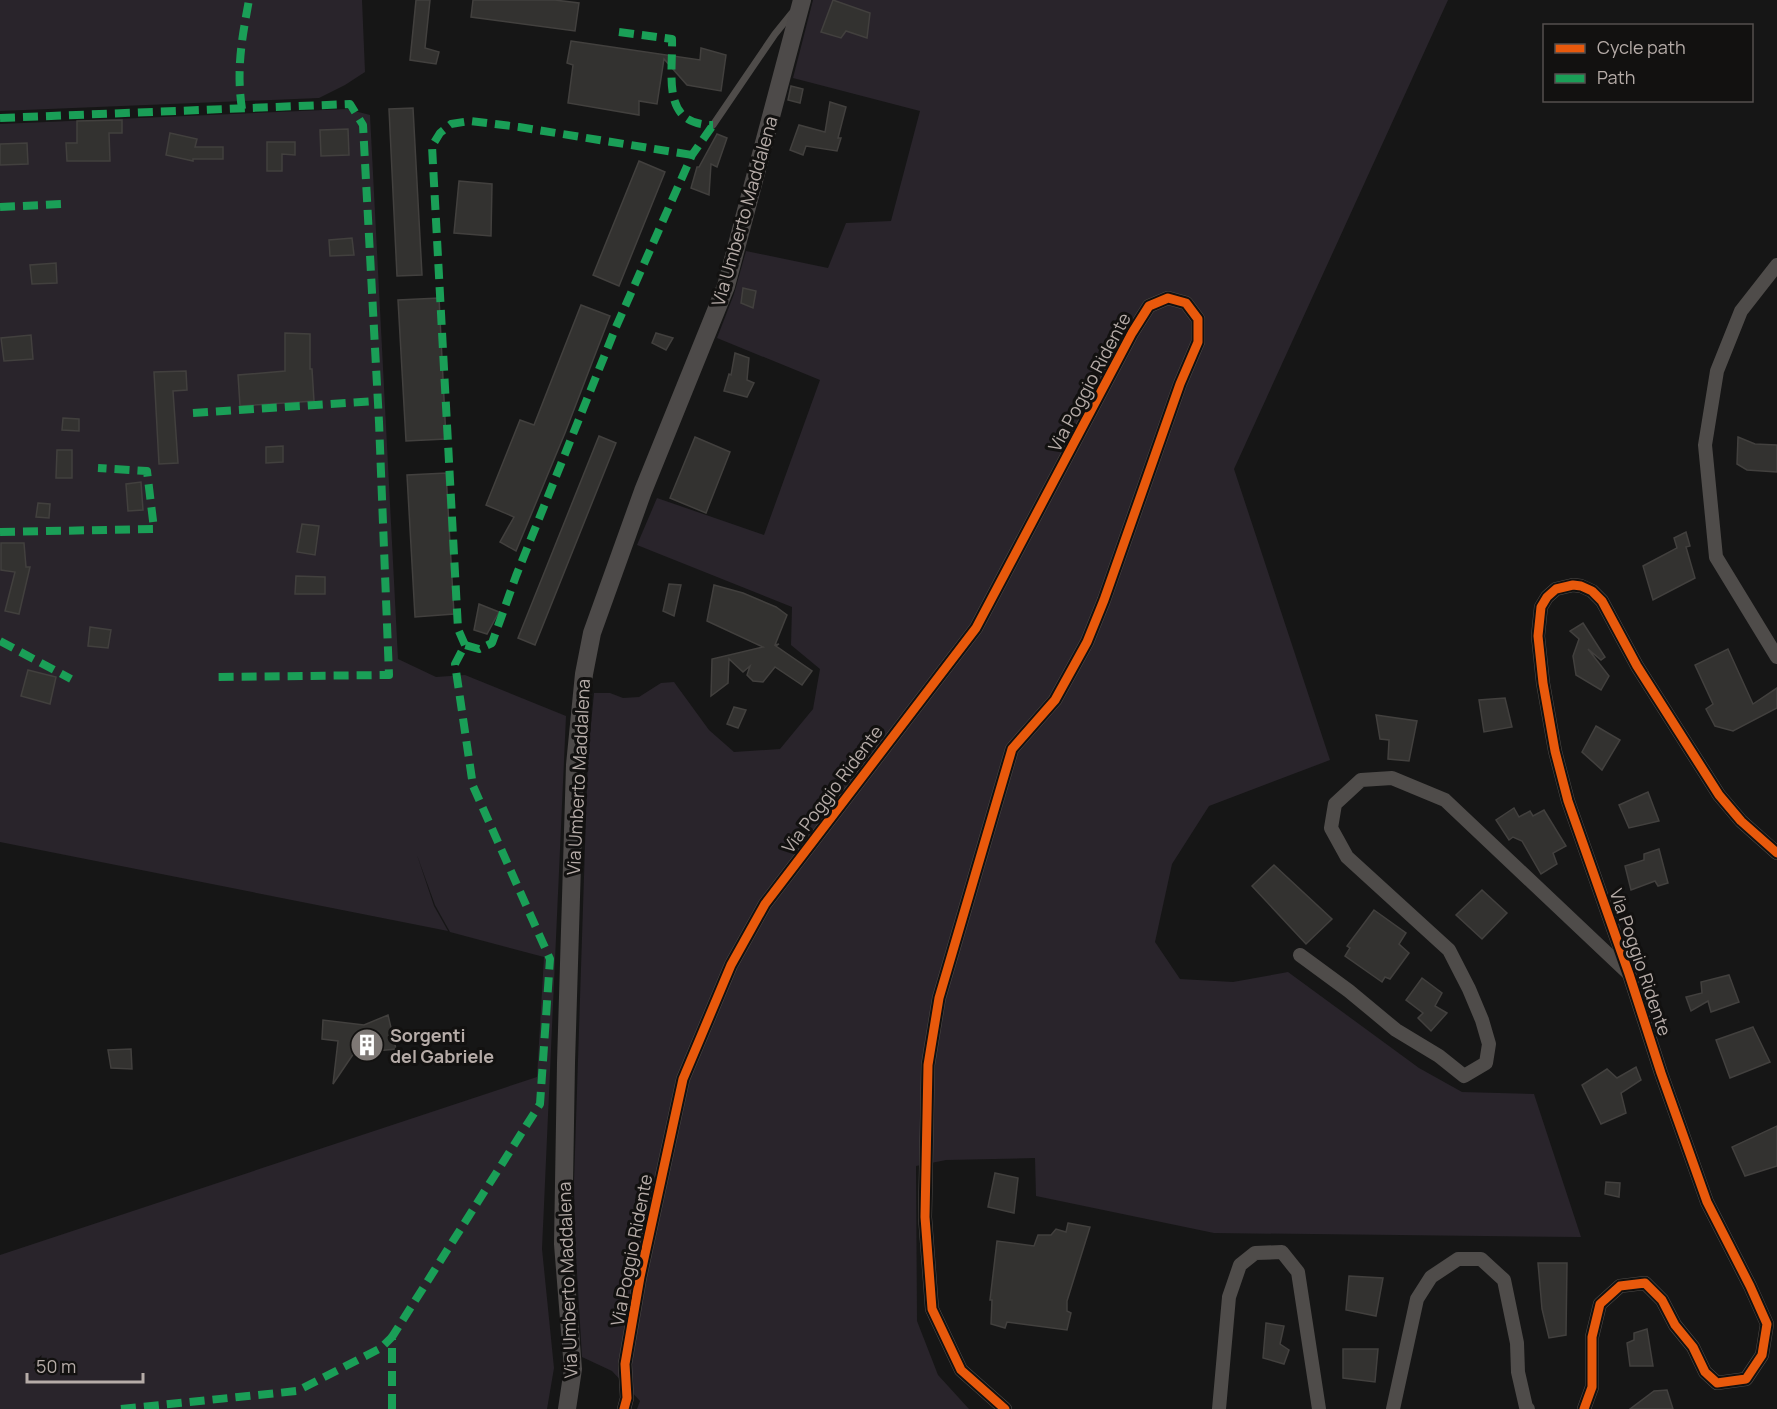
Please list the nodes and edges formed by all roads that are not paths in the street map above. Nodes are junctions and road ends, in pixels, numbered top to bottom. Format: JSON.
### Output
{"nodes":[{"id":1,"x":802,"y":1,"type":"edge"},
{"id":2,"x":712,"y":125,"type":"dead end"},
{"id":3,"x":1777,"y":265,"type":"edge"},
{"id":4,"x":1777,"y":657,"type":"edge"},
{"id":5,"x":1777,"y":853,"type":"edge"},
{"id":6,"x":1300,"y":955,"type":"dead end"},
{"id":7,"x":1629,"y":974,"type":"junction"},
{"id":8,"x":567,"y":1409,"type":"edge"},
{"id":9,"x":624,"y":1409,"type":"edge"},
{"id":10,"x":1005,"y":1409,"type":"edge"},
{"id":11,"x":1219,"y":1409,"type":"edge"},
{"id":12,"x":1319,"y":1409,"type":"edge"},
{"id":13,"x":1393,"y":1409,"type":"edge"},
{"id":14,"x":1528,"y":1409,"type":"edge"},
{"id":15,"x":1584,"y":1409,"type":"edge"}],
"edges":[{"from":1,"to":2,"type":"lane"},
{"from":1,"to":8,"type":"street","name":"Via Umberto Maddalena"},
{"from":3,"to":4,"type":"street"},
{"from":5,"to":7,"type":"street","name":"Via Poggio Ridente"},
{"from":6,"to":7,"type":"street"},
{"from":7,"to":15,"type":"street","name":"Via Poggio Ridente"},
{"from":9,"to":10,"type":"street","name":"Via Poggio Ridente"},
{"from":11,"to":12,"type":"street"},
{"from":13,"to":14,"type":"street"}]}
